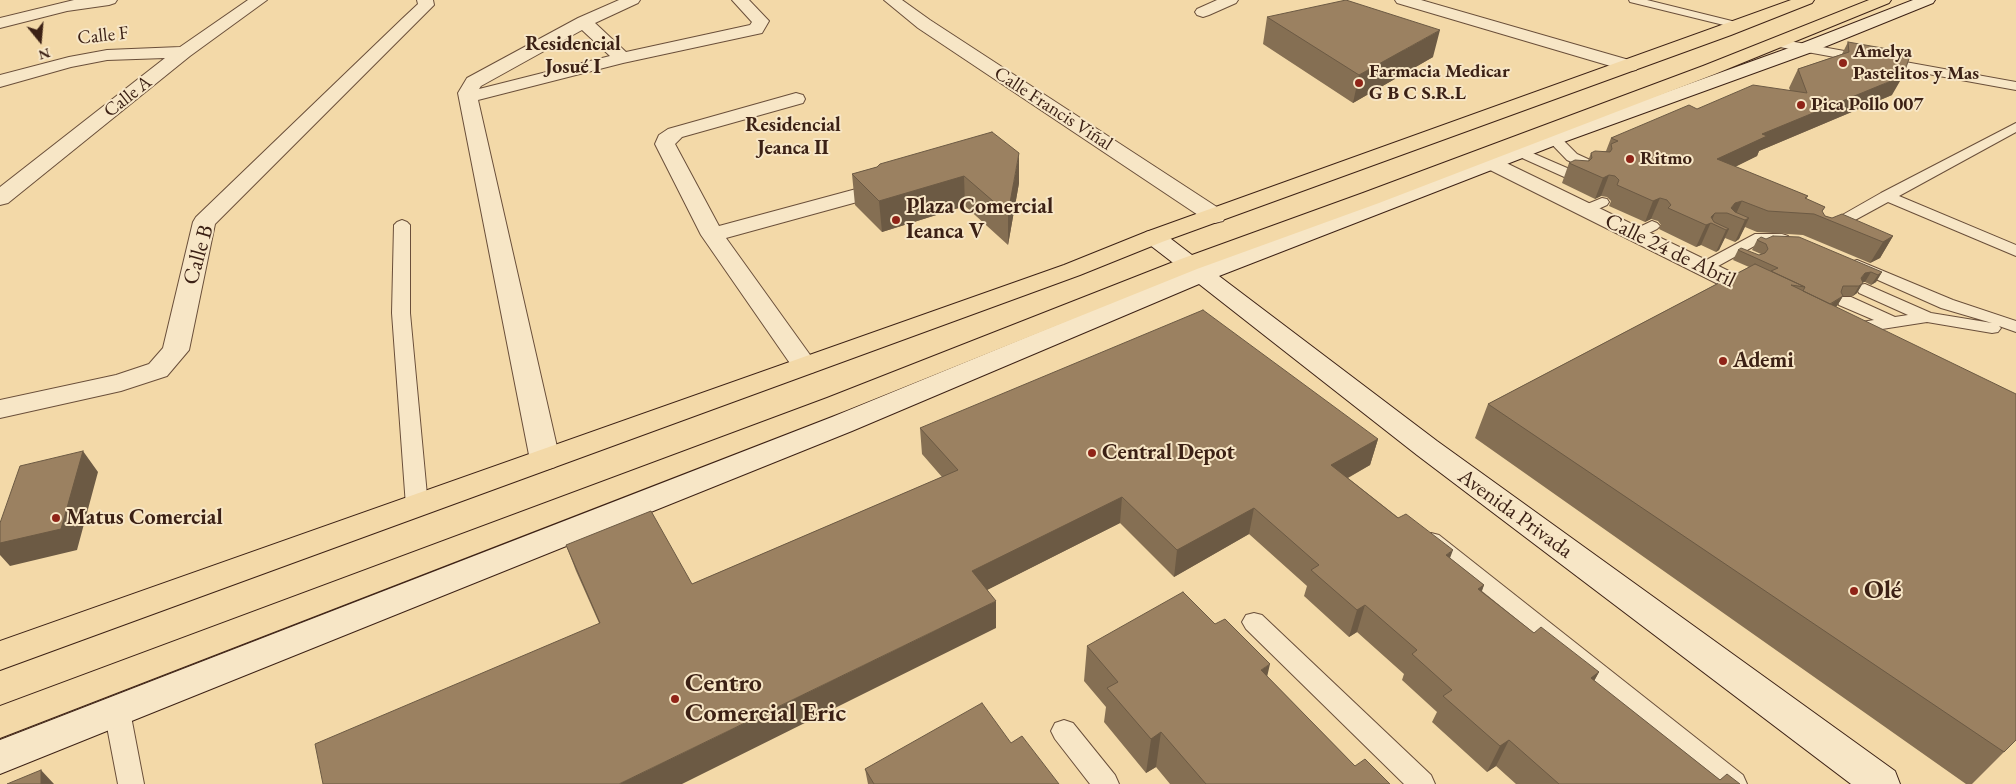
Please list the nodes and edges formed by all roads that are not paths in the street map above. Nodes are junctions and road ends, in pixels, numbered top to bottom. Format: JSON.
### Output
{"nodes":[{"id":1,"x":109,"y":0,"type":"edge"},
{"id":2,"x":259,"y":0,"type":"edge"},
{"id":3,"x":425,"y":0,"type":"edge"},
{"id":4,"x":632,"y":0,"type":"edge"},
{"id":5,"x":740,"y":0,"type":"edge"},
{"id":6,"x":892,"y":0,"type":"edge"},
{"id":7,"x":1230,"y":0,"type":"edge"},
{"id":8,"x":1403,"y":0,"type":"edge"},
{"id":9,"x":1634,"y":0,"type":"edge"},
{"id":10,"x":1806,"y":0,"type":"edge"},
{"id":11,"x":1883,"y":0,"type":"edge"},
{"id":12,"x":1927,"y":0,"type":"edge"},
{"id":13,"x":1203,"y":12,"type":"dead end"},
{"id":14,"x":584,"y":22,"type":"junction"},
{"id":15,"x":0,"y":23,"type":"edge"},
{"id":16,"x":1740,"y":26,"type":"junction"},
{"id":17,"x":1778,"y":43,"type":"junction"},
{"id":18,"x":1806,"y":48,"type":"junction"},
{"id":19,"x":184,"y":52,"type":"junction"},
{"id":20,"x":622,"y":58,"type":"junction"},
{"id":21,"x":1630,"y":66,"type":"junction"},
{"id":22,"x":0,"y":81,"type":"edge"},
{"id":23,"x":2016,"y":86,"type":"edge"},
{"id":24,"x":468,"y":97,"type":"junction"},
{"id":25,"x":796,"y":99,"type":"dead end"},
{"id":26,"x":2016,"y":127,"type":"edge"},
{"id":27,"x":1550,"y":135,"type":"junction"},
{"id":28,"x":1507,"y":154,"type":"junction"},
{"id":29,"x":1596,"y":168,"type":"edge"},
{"id":30,"x":1576,"y":177,"type":"edge"},
{"id":31,"x":871,"y":191,"type":"edge"},
{"id":32,"x":1886,"y":196,"type":"junction"},
{"id":33,"x":0,"y":198,"type":"edge"},
{"id":34,"x":1215,"y":216,"type":"junction"},
{"id":35,"x":402,"y":225,"type":"dead end"},
{"id":36,"x":1739,"y":232,"type":"edge"},
{"id":37,"x":1820,"y":233,"type":"edge"},
{"id":38,"x":712,"y":235,"type":"junction"},
{"id":39,"x":1154,"y":237,"type":"junction"},
{"id":40,"x":1756,"y":239,"type":"junction"},
{"id":41,"x":1796,"y":240,"type":"edge"},
{"id":42,"x":1719,"y":243,"type":"edge"},
{"id":43,"x":1772,"y":247,"type":"edge"},
{"id":44,"x":1736,"y":250,"type":"junction"},
{"id":45,"x":2016,"y":251,"type":"edge"},
{"id":46,"x":1753,"y":258,"type":"edge"},
{"id":47,"x":1840,"y":258,"type":"edge"},
{"id":48,"x":1703,"y":268,"type":"junction"},
{"id":49,"x":1195,"y":269,"type":"junction"},
{"id":50,"x":1865,"y":289,"type":"edge"},
{"id":51,"x":1846,"y":300,"type":"dead end"},
{"id":52,"x":1783,"y":306,"type":"edge"},
{"id":53,"x":1927,"y":316,"type":"junction"},
{"id":54,"x":1893,"y":322,"type":"junction"},
{"id":55,"x":2016,"y":328,"type":"edge"},
{"id":56,"x":1831,"y":329,"type":"joint"},
{"id":57,"x":1871,"y":349,"type":"edge"},
{"id":58,"x":806,"y":366,"type":"junction"},
{"id":59,"x":0,"y":409,"type":"edge"},
{"id":60,"x":545,"y":460,"type":"junction"},
{"id":61,"x":417,"y":506,"type":"junction"},
{"id":62,"x":1420,"y":532,"type":"edge"},
{"id":63,"x":1254,"y":622,"type":"dead end"},
{"id":64,"x":0,"y":656,"type":"edge"},
{"id":65,"x":117,"y":711,"type":"junction"},
{"id":66,"x":0,"y":722,"type":"edge"},
{"id":67,"x":1064,"y":731,"type":"dead end"},
{"id":68,"x":0,"y":757,"type":"edge"},
{"id":69,"x":131,"y":784,"type":"edge"},
{"id":70,"x":1106,"y":784,"type":"edge"},
{"id":71,"x":1422,"y":784,"type":"edge"},
{"id":72,"x":1734,"y":784,"type":"edge"},
{"id":73,"x":1881,"y":784,"type":"edge"}],
"edges":[{"from":1,"to":15,"type":"street"},
{"from":2,"to":19,"type":"street","name":"Calle A"},
{"from":3,"to":59,"type":"street","name":"Calle B"},
{"from":4,"to":14,"type":"street"},
{"from":5,"to":20,"type":"street"},
{"from":6,"to":34,"type":"street","name":"Calle Francis Viñal"},
{"from":7,"to":13,"type":"street"},
{"from":8,"to":21,"type":"street"},
{"from":9,"to":16,"type":"lane"},
{"from":10,"to":16,"type":"main road"},
{"from":11,"to":17,"type":"main road"},
{"from":12,"to":18,"type":"street"},
{"from":14,"to":20,"type":"street"},
{"from":14,"to":24,"type":"street"},
{"from":16,"to":21,"type":"main road"},
{"from":17,"to":18,"type":"lane"},
{"from":17,"to":27,"type":"main road"},
{"from":18,"to":23,"type":"lane"},
{"from":18,"to":27,"type":"street"},
{"from":19,"to":22,"type":"street","name":"Calle F"},
{"from":19,"to":33,"type":"street","name":"Calle A"},
{"from":20,"to":24,"type":"street"},
{"from":21,"to":34,"type":"main road"},
{"from":24,"to":60,"type":"street"},
{"from":25,"to":38,"type":"street"},
{"from":26,"to":32,"type":"lane"},
{"from":27,"to":28,"type":"street"},
{"from":27,"to":29,"type":"lane"},
{"from":28,"to":30,"type":"lane"},
{"from":28,"to":48,"type":"street","name":"Calle 24 de Abril"},
{"from":28,"to":49,"type":"street"},
{"from":31,"to":38,"type":"street"},
{"from":32,"to":37,"type":"lane"},
{"from":32,"to":45,"type":"lane"},
{"from":34,"to":39,"type":"main road"},
{"from":35,"to":61,"type":"lane"},
{"from":36,"to":40,"type":"lane"},
{"from":38,"to":58,"type":"street"},
{"from":39,"to":49,"type":"street","name":"Avenida Privada"},
{"from":39,"to":58,"type":"main road"},
{"from":40,"to":41,"type":"lane"},
{"from":40,"to":43,"type":"lane"},
{"from":40,"to":44,"type":"lane"},
{"from":42,"to":44,"type":"lane"},
{"from":44,"to":46,"type":"lane"},
{"from":44,"to":48,"type":"lane"},
{"from":47,"to":55,"type":"lane"},
{"from":48,"to":52,"type":"street","name":"Calle 24 de Abril"},
{"from":49,"to":65,"type":"street"},
{"from":49,"to":66,"type":"main road"},
{"from":49,"to":73,"type":"street","name":"Avenida Privada"},
{"from":50,"to":53,"type":"lane"},
{"from":51,"to":54,"type":"lane"},
{"from":53,"to":54,"type":"lane"},
{"from":53,"to":55,"type":"lane"},
{"from":54,"to":56,"type":"lane"},
{"from":56,"to":57,"type":"street"},
{"from":58,"to":60,"type":"main road"},
{"from":60,"to":61,"type":"main road"},
{"from":61,"to":64,"type":"main road"},
{"from":62,"to":72,"type":"lane"},
{"from":63,"to":71,"type":"lane"},
{"from":65,"to":68,"type":"street"},
{"from":65,"to":69,"type":"lane"},
{"from":67,"to":70,"type":"lane"}]}
